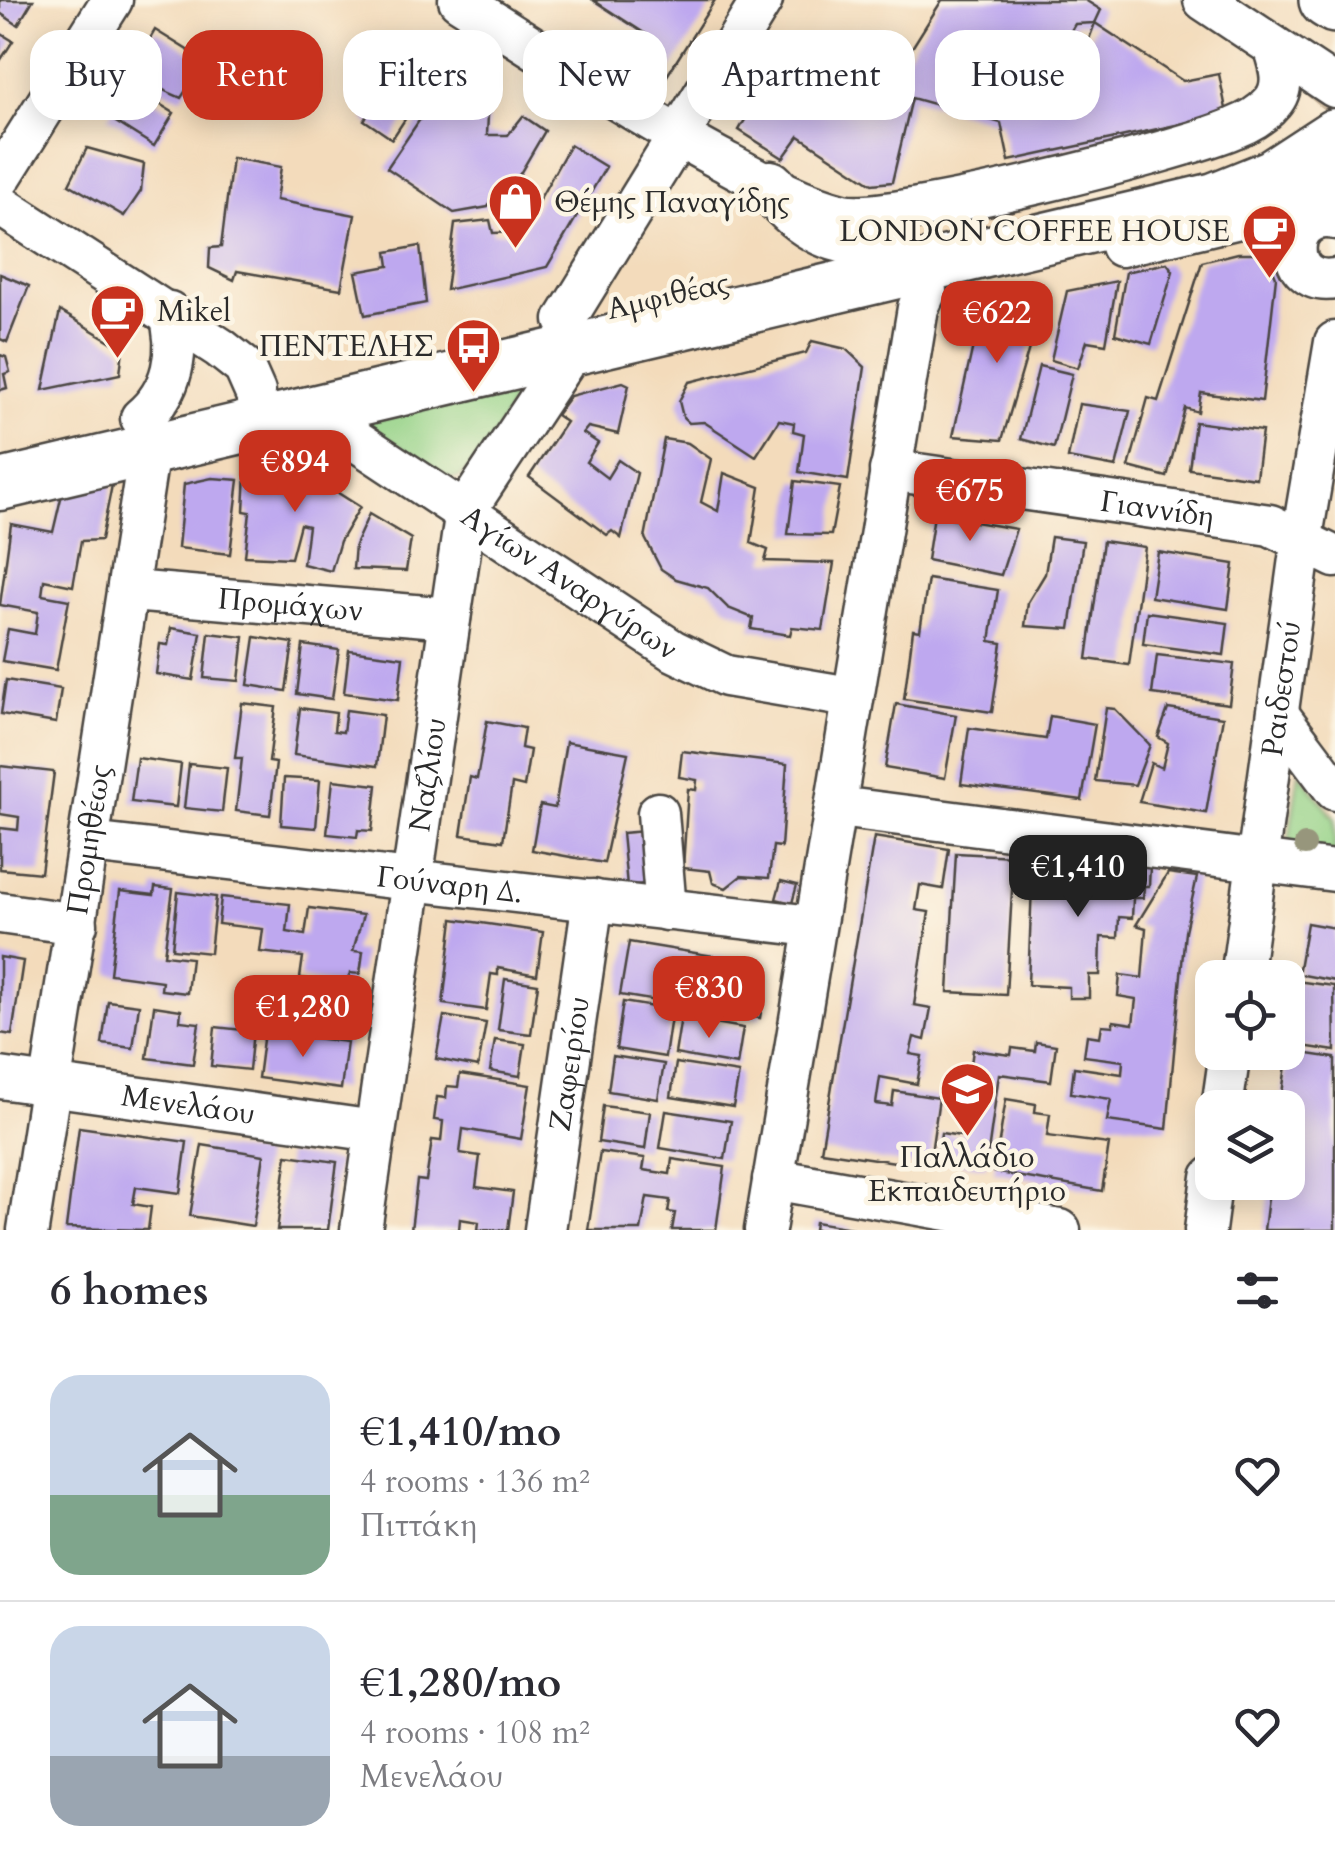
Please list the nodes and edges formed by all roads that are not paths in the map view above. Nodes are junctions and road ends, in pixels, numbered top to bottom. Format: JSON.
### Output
{"nodes":[{"id":1,"x":112,"y":0,"type":"edge"},
{"id":2,"x":459,"y":0,"type":"edge"},
{"id":3,"x":762,"y":0,"type":"edge"},
{"id":4,"x":1204,"y":0,"type":"edge"},
{"id":5,"x":1328,"y":0,"type":"edge"},
{"id":6,"x":1335,"y":5,"type":"edge"},
{"id":7,"x":1273,"y":46,"type":"junction"},
{"id":8,"x":1332,"y":111,"type":"edge"},
{"id":9,"x":676,"y":135,"type":"junction"},
{"id":10,"x":1335,"y":177,"type":"edge"},
{"id":11,"x":0,"y":178,"type":"edge"},
{"id":12,"x":770,"y":186,"type":"junction"},
{"id":13,"x":0,"y":205,"type":"edge"},
{"id":14,"x":1258,"y":212,"type":"junction"},
{"id":15,"x":1319,"y":223,"type":"edge"},
{"id":16,"x":891,"y":244,"type":"junction"},
{"id":17,"x":1335,"y":279,"type":"edge"},
{"id":18,"x":926,"y":291,"type":"junction"},
{"id":19,"x":169,"y":312,"type":"junction"},
{"id":20,"x":696,"y":322,"type":"junction"},
{"id":21,"x":568,"y":336,"type":"junction"},
{"id":22,"x":1335,"y":342,"type":"edge"},
{"id":23,"x":256,"y":392,"type":"junction"},
{"id":24,"x":312,"y":412,"type":"junction"},
{"id":25,"x":145,"y":434,"type":"junction"},
{"id":26,"x":0,"y":451,"type":"edge"},
{"id":27,"x":890,"y":470,"type":"junction"},
{"id":28,"x":0,"y":485,"type":"edge"},
{"id":29,"x":466,"y":510,"type":"junction"},
{"id":30,"x":1319,"y":547,"type":"edge"},
{"id":31,"x":131,"y":591,"type":"junction"},
{"id":32,"x":450,"y":618,"type":"junction"},
{"id":33,"x":850,"y":696,"type":"junction"},
{"id":34,"x":1278,"y":714,"type":"junction"},
{"id":35,"x":1335,"y":790,"type":"edge"},
{"id":36,"x":838,"y":808,"type":"junction"},
{"id":37,"x":658,"y":813,"type":"dead end"},
{"id":38,"x":90,"y":842,"type":"junction"},
{"id":39,"x":1257,"y":861,"type":"junction"},
{"id":40,"x":1335,"y":872,"type":"edge"},
{"id":41,"x":412,"y":879,"type":"junction"},
{"id":42,"x":593,"y":900,"type":"junction"},
{"id":43,"x":666,"y":910,"type":"junction"},
{"id":44,"x":0,"y":912,"type":"edge"},
{"id":45,"x":77,"y":924,"type":"junction"},
{"id":46,"x":812,"y":926,"type":"junction"},
{"id":47,"x":1243,"y":960,"type":"edge"},
{"id":48,"x":0,"y":1078,"type":"edge"},
{"id":49,"x":52,"y":1086,"type":"junction"},
{"id":50,"x":375,"y":1131,"type":"junction"},
{"id":51,"x":773,"y":1179,"type":"junction"},
{"id":52,"x":1209,"y":1200,"type":"edge"},
{"id":53,"x":28,"y":1230,"type":"edge"},
{"id":54,"x":361,"y":1230,"type":"edge"},
{"id":55,"x":545,"y":1230,"type":"edge"},
{"id":56,"x":764,"y":1230,"type":"edge"},
{"id":57,"x":1060,"y":1230,"type":"edge"},
{"id":58,"x":1205,"y":1230,"type":"edge"}],
"edges":[{"from":1,"to":11,"type":"street"},
{"from":2,"to":9,"type":"street"},
{"from":3,"to":9,"type":"street","name":"Ναζλίου"},
{"from":4,"to":7,"type":"street"},
{"from":5,"to":6,"type":"highway"},
{"from":7,"to":8,"type":"street"},
{"from":7,"to":12,"type":"street"},
{"from":8,"to":16,"type":"main road","name":"Αμφιθέας"},
{"from":8,"to":20,"type":"main road","name":"Αμφιθέας"},
{"from":9,"to":12,"type":"street"},
{"from":9,"to":21,"type":"street","name":"Ναζλίου"},
{"from":10,"to":14,"type":"street","name":"Αμφιθέας"},
{"from":12,"to":16,"type":"main road"},
{"from":13,"to":19,"type":"street"},
{"from":14,"to":15,"type":"street"},
{"from":14,"to":18,"type":"street","name":"Αμφιθέας"},
{"from":15,"to":17,"type":"street"},
{"from":16,"to":21,"type":"main road","name":"Αμφιθέας"},
{"from":18,"to":20,"type":"street","name":"Αμφιθέας"},
{"from":18,"to":27,"type":"street"},
{"from":19,"to":23,"type":"street"},
{"from":19,"to":25,"type":"street"},
{"from":20,"to":21,"type":"main road","name":"Αμφιθέας"},
{"from":21,"to":23,"type":"main road","name":"Αμφιθέας"},
{"from":21,"to":24,"type":"main road","name":"Αμφιθέας"},
{"from":21,"to":29,"type":"street","name":"Ναζλίου"},
{"from":22,"to":30,"type":"street","name":"Ραιδεστού"},
{"from":23,"to":25,"type":"main road","name":"Αμφιθέας"},
{"from":24,"to":25,"type":"main road","name":"Αμφιθέας"},
{"from":24,"to":29,"type":"street","name":"Αγίων Αναργύρων"},
{"from":25,"to":26,"type":"main road","name":"Αμφιθέας"},
{"from":25,"to":28,"type":"main road","name":"Αμφιθέας"},
{"from":25,"to":31,"type":"street","name":"Προμηθέως"},
{"from":27,"to":30,"type":"street","name":"Γιαννίδη"},
{"from":27,"to":33,"type":"street"},
{"from":29,"to":32,"type":"street","name":"Ναζλίου"},
{"from":29,"to":33,"type":"street","name":"Αγίων Αναργύρων"},
{"from":30,"to":34,"type":"street","name":"Ραιδεστού"},
{"from":31,"to":32,"type":"street","name":"Προμάχων"},
{"from":31,"to":38,"type":"street","name":"Προμηθέως"},
{"from":32,"to":41,"type":"street","name":"Ναζλίου"},
{"from":33,"to":36,"type":"street"},
{"from":34,"to":35,"type":"street"},
{"from":34,"to":39,"type":"street","name":"Ραιδεστού"},
{"from":36,"to":39,"type":"street"},
{"from":36,"to":46,"type":"street"},
{"from":37,"to":43,"type":"street"},
{"from":38,"to":41,"type":"street","name":"Γούναρη Δ."},
{"from":38,"to":45,"type":"street","name":"Προμηθέως"},
{"from":39,"to":40,"type":"street"},
{"from":39,"to":47,"type":"street","name":"Ραιδεστού"},
{"from":41,"to":42,"type":"street","name":"Γούναρη Δ."},
{"from":41,"to":50,"type":"street","name":"Ναζλίου"},
{"from":42,"to":43,"type":"street","name":"Γούναρη Δ."},
{"from":42,"to":55,"type":"street","name":"Ζαφειρίου"},
{"from":43,"to":46,"type":"street","name":"Γούναρη Δ."},
{"from":44,"to":45,"type":"street"},
{"from":45,"to":49,"type":"street","name":"Προμηθέως"},
{"from":46,"to":51,"type":"street"},
{"from":48,"to":49,"type":"street","name":"Μενελάου"},
{"from":49,"to":50,"type":"street","name":"Μενελάου"},
{"from":49,"to":53,"type":"street","name":"Προμηθέως"},
{"from":50,"to":54,"type":"street","name":"Ναζλίου"},
{"from":51,"to":56,"type":"street"},
{"from":51,"to":57,"type":"street"},
{"from":52,"to":58,"type":"street"}]}
